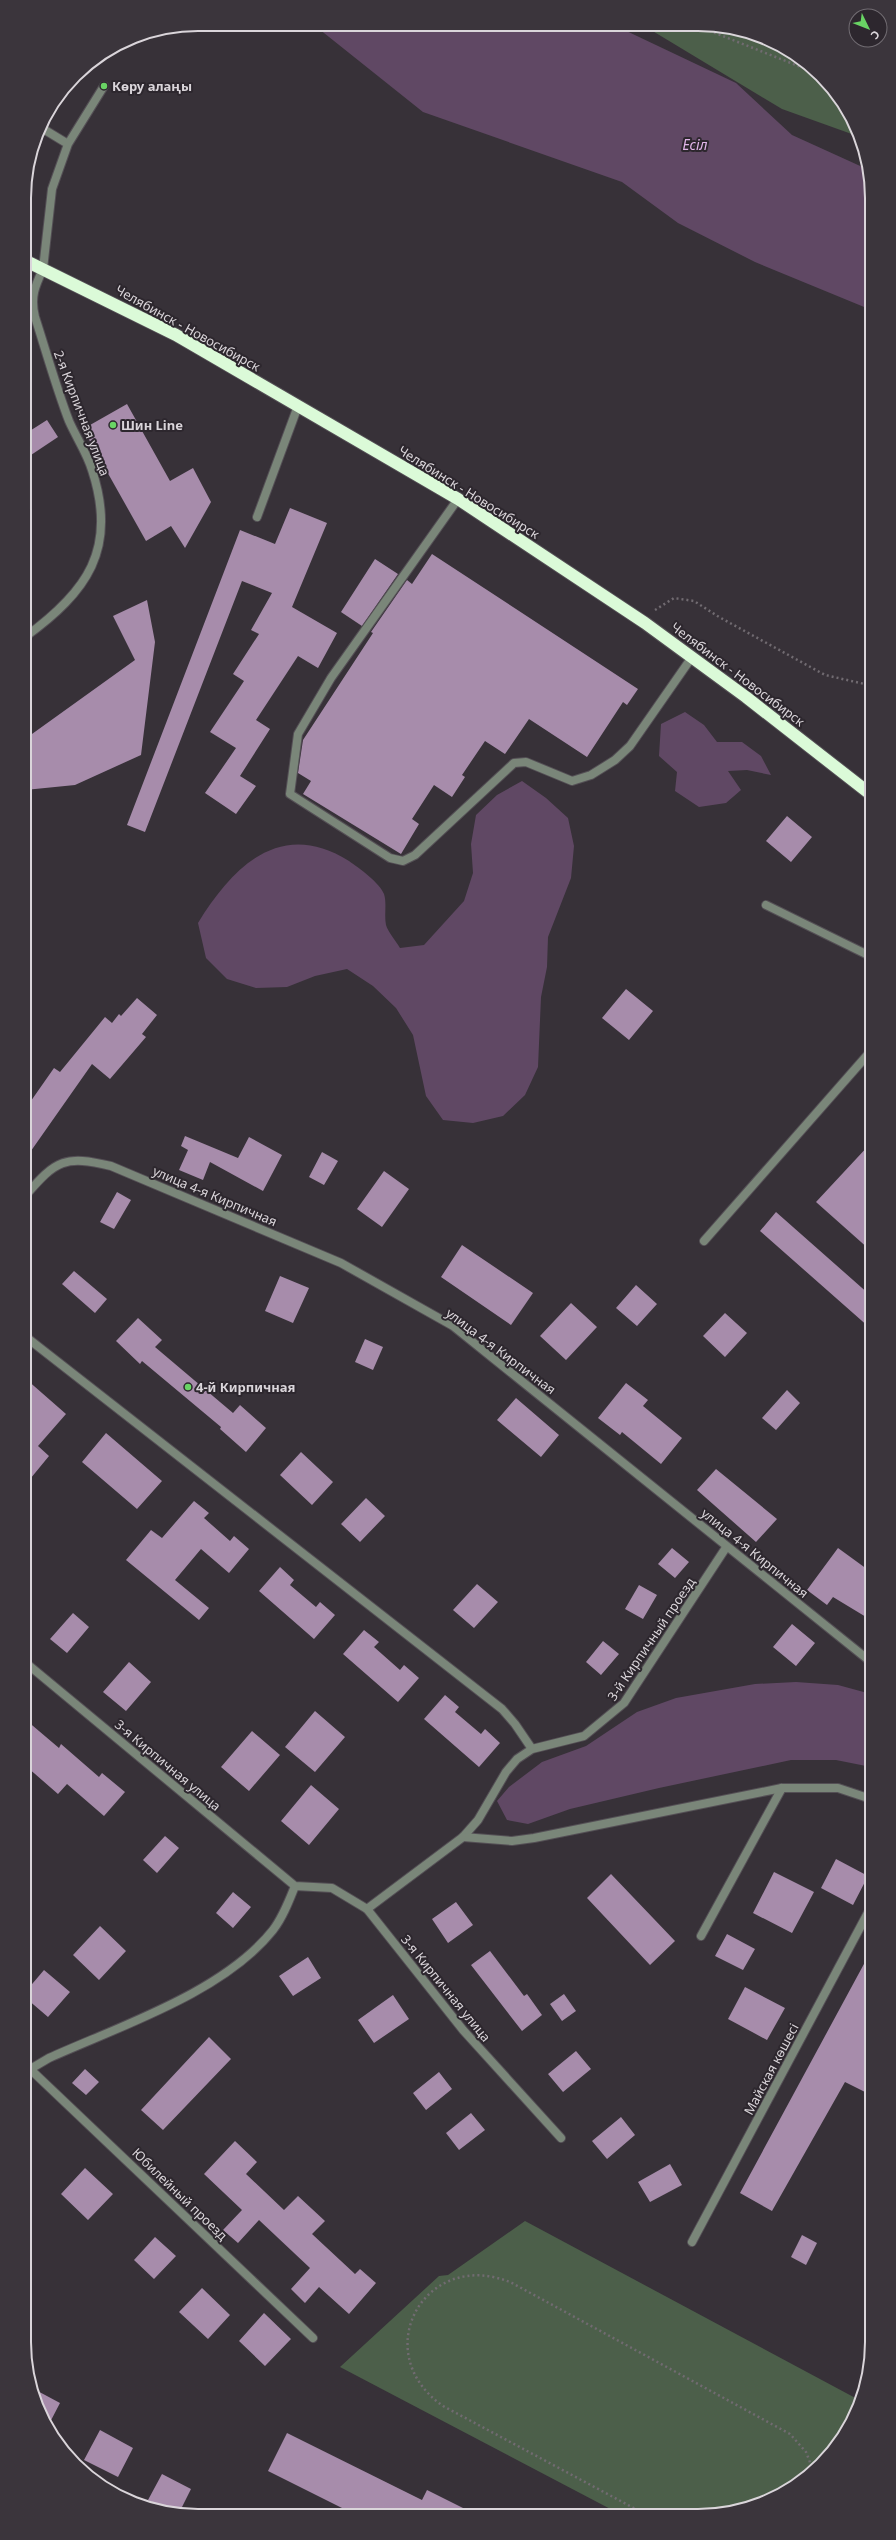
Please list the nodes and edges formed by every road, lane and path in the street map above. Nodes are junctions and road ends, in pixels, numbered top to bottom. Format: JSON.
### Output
{"nodes":[{"id":1,"x":710,"y":31,"type":"edge"},
{"id":2,"x":803,"y":68,"type":"edge"},
{"id":3,"x":104,"y":86,"type":"dead end"},
{"id":4,"x":45,"y":130,"type":"edge"},
{"id":5,"x":68,"y":144,"type":"junction"},
{"id":6,"x":31,"y":263,"type":"edge"},
{"id":7,"x":43,"y":269,"type":"junction"},
{"id":8,"x":298,"y":406,"type":"junction"},
{"id":9,"x":458,"y":499,"type":"junction"},
{"id":10,"x":257,"y":517,"type":"dead end"},
{"id":11,"x":645,"y":623,"type":"junction"},
{"id":12,"x":31,"y":633,"type":"edge"},
{"id":13,"x":692,"y":657,"type":"junction"},
{"id":14,"x":865,"y":684,"type":"edge"},
{"id":15,"x":865,"y":789,"type":"edge"},
{"id":16,"x":766,"y":905,"type":"dead end"},
{"id":17,"x":865,"y":954,"type":"edge"},
{"id":18,"x":865,"y":1058,"type":"edge"},
{"id":19,"x":31,"y":1189,"type":"edge"},
{"id":20,"x":704,"y":1241,"type":"dead end"},
{"id":21,"x":31,"y":1341,"type":"edge"},
{"id":22,"x":727,"y":1546,"type":"junction"},
{"id":23,"x":865,"y":1657,"type":"edge"},
{"id":24,"x":31,"y":1667,"type":"edge"},
{"id":25,"x":532,"y":1750,"type":"junction"},
{"id":26,"x":782,"y":1788,"type":"junction"},
{"id":27,"x":865,"y":1797,"type":"edge"},
{"id":28,"x":463,"y":1837,"type":"junction"},
{"id":29,"x":295,"y":1886,"type":"junction"},
{"id":30,"x":367,"y":1909,"type":"junction"},
{"id":31,"x":865,"y":1918,"type":"edge"},
{"id":32,"x":701,"y":1936,"type":"dead end"},
{"id":33,"x":31,"y":2069,"type":"edge"},
{"id":34,"x":31,"y":2073,"type":"edge"},
{"id":35,"x":561,"y":2138,"type":"dead end"},
{"id":36,"x":692,"y":2242,"type":"dead end"},
{"id":37,"x":314,"y":2338,"type":"dead end"},
{"id":38,"x":811,"y":2465,"type":"edge"},
{"id":39,"x":636,"y":2509,"type":"edge"}],
"edges":[{"from":1,"to":2,"type":"path"},
{"from":3,"to":5,"type":"street","name":"2-я Кирпичная улица"},
{"from":4,"to":5,"type":"street"},
{"from":5,"to":7,"type":"street","name":"2-я Кирпичная улица"},
{"from":6,"to":7,"type":"highway","name":"Челябинск - Новосибирск"},
{"from":7,"to":8,"type":"highway","name":"Челябинск - Новосибирск"},
{"from":7,"to":12,"type":"street","name":"2-я Кирпичная улица"},
{"from":8,"to":9,"type":"highway","name":"Челябинск - Новосибирск"},
{"from":8,"to":10,"type":"street"},
{"from":9,"to":11,"type":"highway","name":"Челябинск - Новосибирск"},
{"from":9,"to":13,"type":"street"},
{"from":11,"to":13,"type":"highway","name":"Челябинск - Новосибирск"},
{"from":11,"to":14,"type":"path"},
{"from":13,"to":15,"type":"highway","name":"Челябинск - Новосибирск"},
{"from":16,"to":17,"type":"street"},
{"from":18,"to":20,"type":"street"},
{"from":19,"to":22,"type":"street","name":"улица 4-я Кирпичная"},
{"from":21,"to":25,"type":"street"},
{"from":22,"to":23,"type":"street","name":"улица 4-я Кирпичная"},
{"from":22,"to":25,"type":"street","name":"3-й Кирпичный проезд"},
{"from":24,"to":29,"type":"street","name":"3-я Кирпичная улица"},
{"from":25,"to":28,"type":"street","name":"3-й Кирпичный проезд"},
{"from":26,"to":27,"type":"street"},
{"from":26,"to":28,"type":"street"},
{"from":26,"to":32,"type":"street"},
{"from":28,"to":30,"type":"street","name":"3-й Кирпичный проезд"},
{"from":29,"to":30,"type":"street","name":"3-я Кирпичная улица"},
{"from":29,"to":33,"type":"street"},
{"from":30,"to":35,"type":"street","name":"3-я Кирпичная улица"},
{"from":31,"to":36,"type":"street","name":"Майская көшесі"},
{"from":34,"to":37,"type":"street","name":"Юбилейный проезд"},
{"from":38,"to":39,"type":"path"}]}
